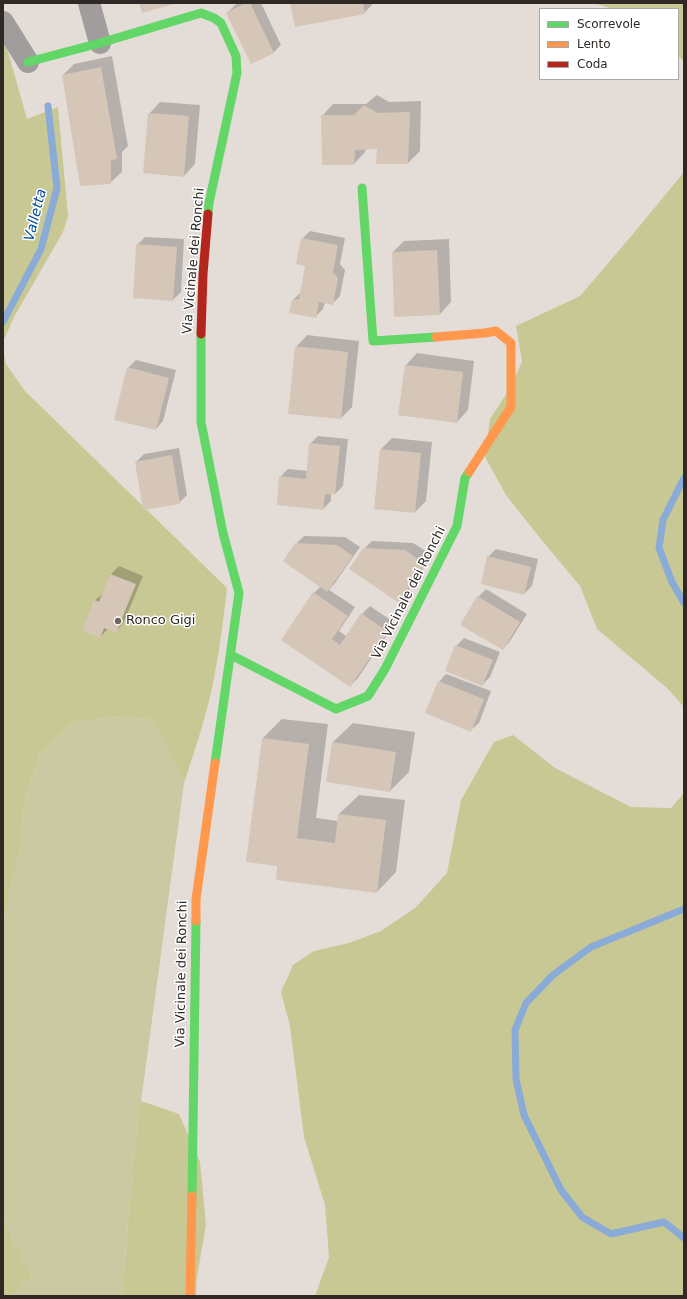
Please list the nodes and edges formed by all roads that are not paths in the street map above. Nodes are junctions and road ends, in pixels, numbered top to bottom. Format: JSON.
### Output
{"nodes":[{"id":1,"x":90,"y":3,"type":"edge"},
{"id":2,"x":3,"y":22,"type":"edge"},
{"id":3,"x":100,"y":43,"type":"junction"},
{"id":4,"x":28,"y":62,"type":"joint"},
{"id":5,"x":362,"y":188,"type":"dead end"},
{"id":6,"x":231,"y":656,"type":"junction"},
{"id":7,"x":190,"y":1296,"type":"edge"}],
"edges":[{"from":1,"to":3,"type":"street"},
{"from":2,"to":4,"type":"street"},
{"from":3,"to":4,"type":"street","name":"Via Vicinale dei Ronchi"},
{"from":3,"to":6,"type":"street","name":"Via Vicinale dei Ronchi"},
{"from":5,"to":6,"type":"street","name":"Via Vicinale dei Ronchi"},
{"from":6,"to":7,"type":"street","name":"Via Vicinale dei Ronchi"}]}
